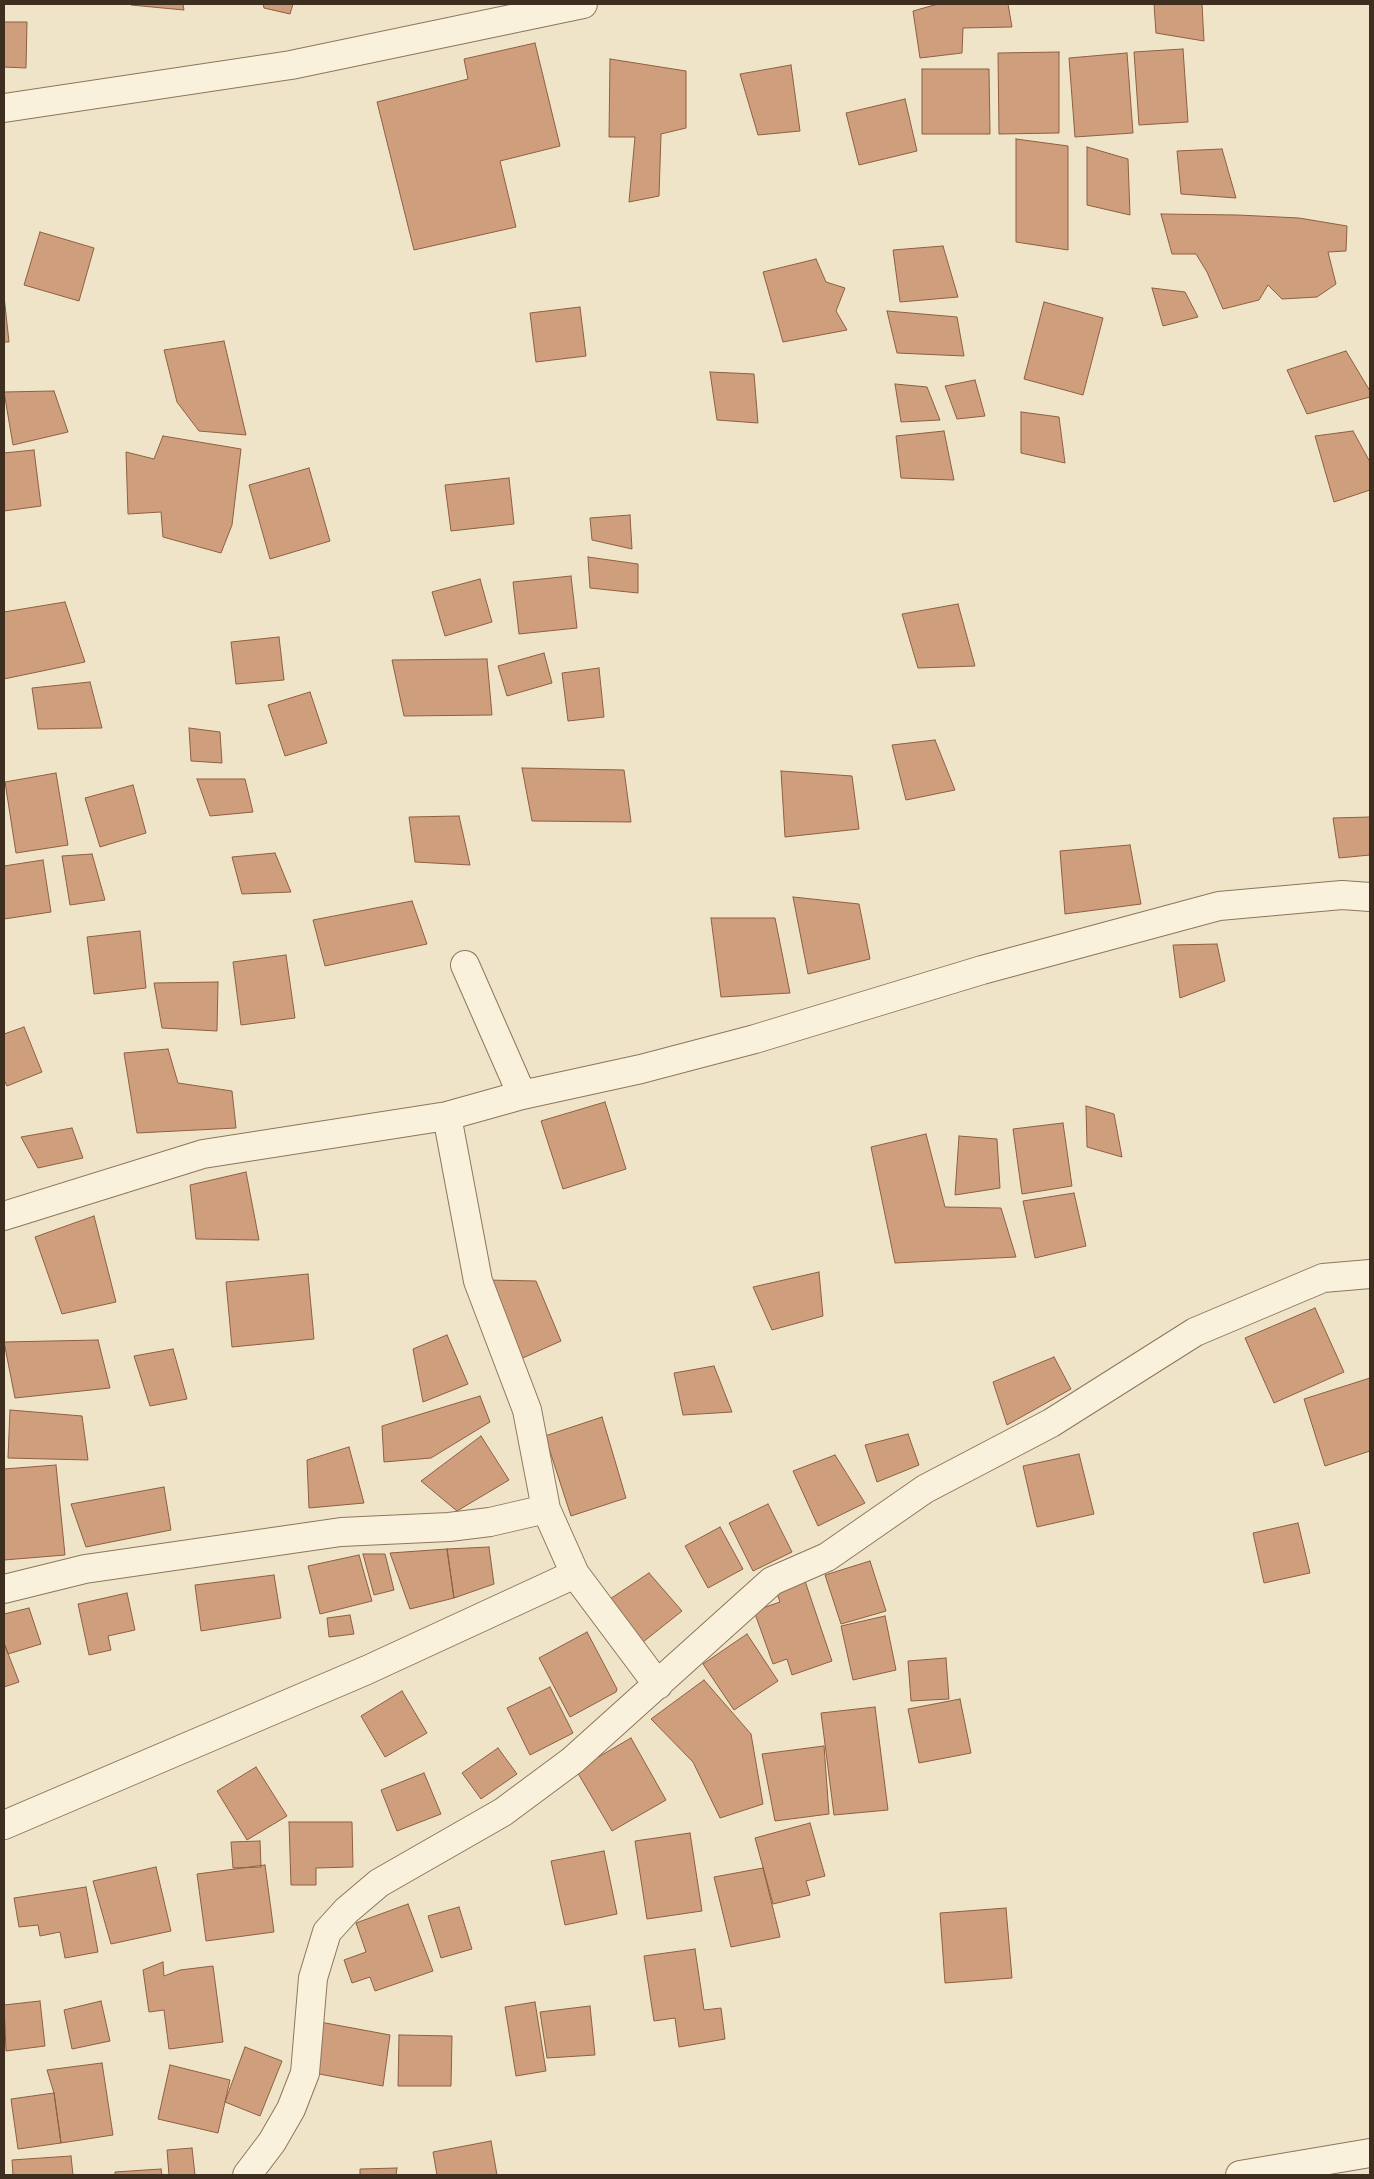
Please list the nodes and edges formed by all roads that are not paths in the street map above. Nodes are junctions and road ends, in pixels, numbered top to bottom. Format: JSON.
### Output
{"nodes":[{"id":1,"x":583,"y":4,"type":"edge"},
{"id":2,"x":4,"y":108,"type":"edge"},
{"id":3,"x":1370,"y":897,"type":"edge"},
{"id":4,"x":465,"y":965,"type":"dead end"},
{"id":5,"x":522,"y":1095,"type":"junction"},
{"id":6,"x":447,"y":1116,"type":"junction"},
{"id":7,"x":4,"y":1216,"type":"edge"},
{"id":8,"x":1370,"y":1274,"type":"edge"},
{"id":9,"x":546,"y":1508,"type":"junction"},
{"id":10,"x":576,"y":1574,"type":"junction"},
{"id":11,"x":4,"y":1589,"type":"edge"},
{"id":12,"x":658,"y":1685,"type":"junction"},
{"id":13,"x":4,"y":1825,"type":"edge"},
{"id":14,"x":1370,"y":2153,"type":"edge"},
{"id":15,"x":247,"y":2175,"type":"edge"},
{"id":16,"x":1240,"y":2175,"type":"edge"}],
"edges":[{"from":1,"to":2,"type":"street"},
{"from":3,"to":5,"type":"street"},
{"from":4,"to":5,"type":"street"},
{"from":5,"to":6,"type":"street"},
{"from":6,"to":7,"type":"street"},
{"from":6,"to":9,"type":"street"},
{"from":8,"to":12,"type":"street"},
{"from":9,"to":10,"type":"street"},
{"from":9,"to":11,"type":"street"},
{"from":10,"to":12,"type":"street"},
{"from":10,"to":13,"type":"street"},
{"from":12,"to":15,"type":"street"},
{"from":14,"to":16,"type":"street"}]}
